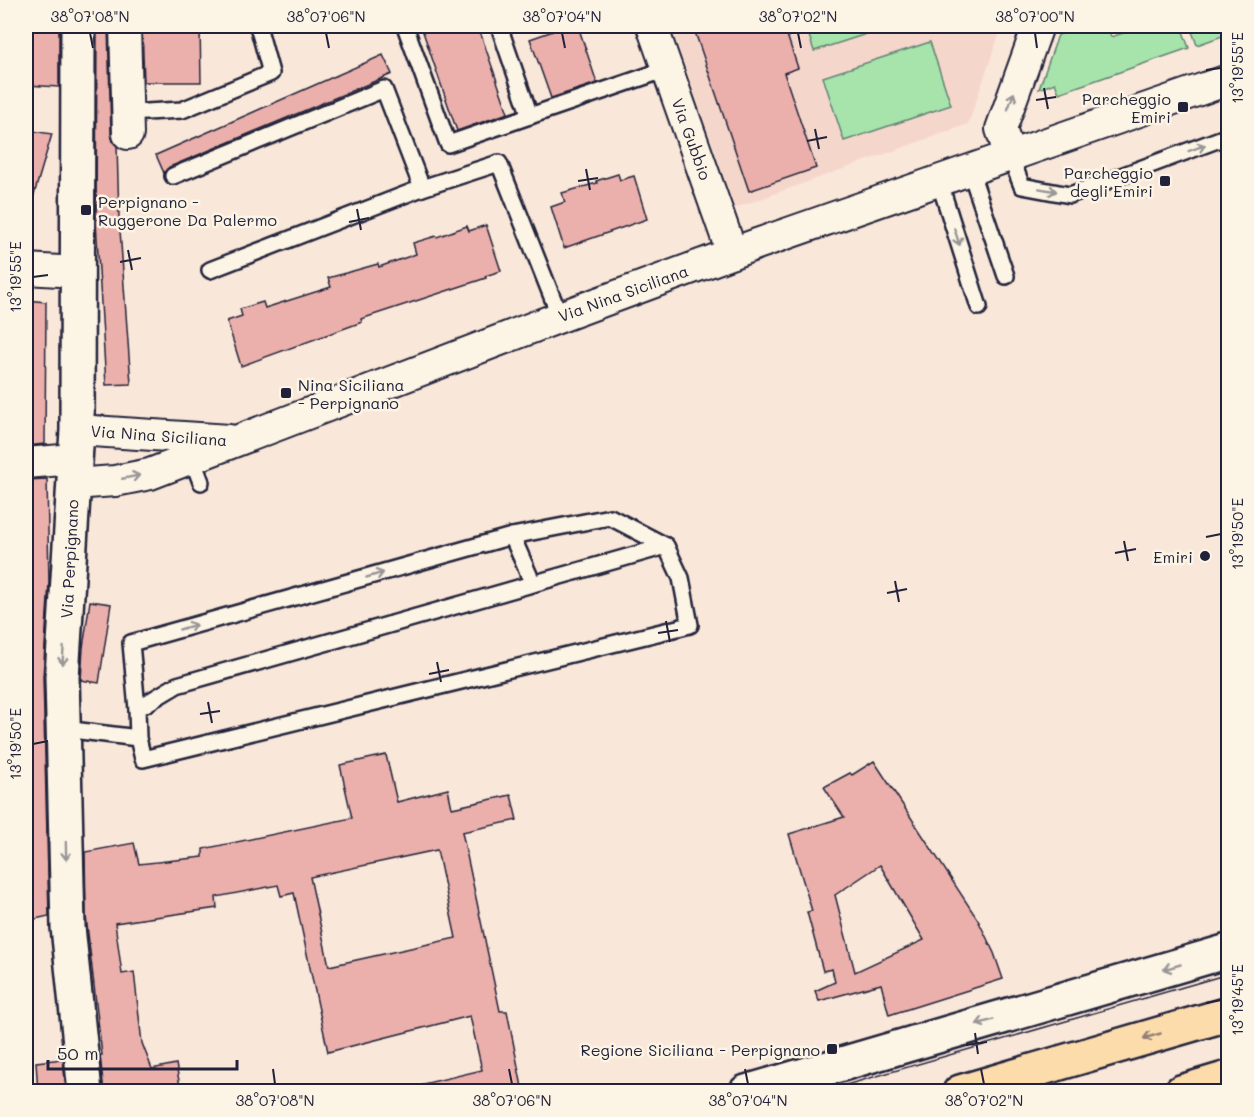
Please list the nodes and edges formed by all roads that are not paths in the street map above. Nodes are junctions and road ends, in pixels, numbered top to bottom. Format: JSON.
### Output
{"nodes":[{"id":1,"x":78,"y":26,"type":"edge"},
{"id":2,"x":126,"y":26,"type":"edge"},
{"id":3,"x":258,"y":26,"type":"edge"},
{"id":4,"x":405,"y":26,"type":"edge"},
{"id":5,"x":499,"y":26,"type":"edge"},
{"id":6,"x":652,"y":26,"type":"edge"},
{"id":7,"x":1038,"y":26,"type":"edge"},
{"id":8,"x":667,"y":69,"type":"junction"},
{"id":9,"x":1228,"y":80,"type":"edge"},
{"id":10,"x":530,"y":116,"type":"junction"},
{"id":11,"x":128,"y":124,"type":"joint"},
{"id":12,"x":1228,"y":136,"type":"edge"},
{"id":13,"x":1010,"y":156,"type":"junction"},
{"id":14,"x":970,"y":170,"type":"junction"},
{"id":15,"x":173,"y":176,"type":"dead end"},
{"id":16,"x":939,"y":181,"type":"junction"},
{"id":17,"x":422,"y":188,"type":"junction"},
{"id":18,"x":732,"y":253,"type":"junction"},
{"id":19,"x":26,"y":269,"type":"edge"},
{"id":20,"x":210,"y":270,"type":"dead end"},
{"id":21,"x":76,"y":272,"type":"junction"},
{"id":22,"x":1006,"y":276,"type":"dead end"},
{"id":23,"x":979,"y":307,"type":"dead end"},
{"id":24,"x":560,"y":316,"type":"junction"},
{"id":25,"x":240,"y":440,"type":"junction"},
{"id":26,"x":75,"y":458,"type":"junction"},
{"id":27,"x":26,"y":464,"type":"edge"},
{"id":28,"x":512,"y":537,"type":"junction"},
{"id":29,"x":666,"y":546,"type":"junction"},
{"id":30,"x":533,"y":584,"type":"junction"},
{"id":31,"x":137,"y":709,"type":"junction"},
{"id":32,"x":64,"y":729,"type":"junction"},
{"id":33,"x":138,"y":738,"type":"junction"},
{"id":34,"x":1228,"y":951,"type":"edge"},
{"id":35,"x":1228,"y":1014,"type":"edge"},
{"id":36,"x":1228,"y":1078,"type":"edge"},
{"id":37,"x":85,"y":1092,"type":"edge"},
{"id":38,"x":746,"y":1092,"type":"edge"},
{"id":39,"x":960,"y":1092,"type":"edge"},
{"id":40,"x":1181,"y":1092,"type":"edge"}],
"edges":[{"from":1,"to":21,"type":"street","name":"Via Perpignano"},
{"from":2,"to":11,"type":"street"},
{"from":3,"to":11,"type":"lane"},
{"from":4,"to":10,"type":"lane"},
{"from":5,"to":10,"type":"lane"},
{"from":6,"to":8,"type":"street","name":"Via Gubbio"},
{"from":13,"to":7,"type":"street","one_way":true},
{"from":8,"to":10,"type":"lane"},
{"from":8,"to":18,"type":"street","name":"Via Gubbio"},
{"from":9,"to":13,"type":"street","name":"Via Nina Siciliana"},
{"from":13,"to":12,"type":"lane","one_way":true},
{"from":13,"to":14,"type":"street","name":"Via Nina Siciliana"},
{"from":14,"to":16,"type":"street","name":"Via Nina Siciliana"},
{"from":14,"to":22,"type":"lane"},
{"from":15,"to":17,"type":"lane"},
{"from":16,"to":18,"type":"street","name":"Via Nina Siciliana"},
{"from":16,"to":23,"type":"lane","one_way":true},
{"from":17,"to":20,"type":"lane"},
{"from":17,"to":24,"type":"lane"},
{"from":18,"to":24,"type":"street","name":"Via Nina Siciliana"},
{"from":19,"to":21,"type":"street"},
{"from":21,"to":26,"type":"street","name":"Via Perpignano"},
{"from":24,"to":25,"type":"street","name":"Via Nina Siciliana"},
{"from":25,"to":26,"type":"street","name":"Via Nina Siciliana"},
{"from":26,"to":25,"type":"street","name":"Via Nina Siciliana","one_way":true},
{"from":26,"to":27,"type":"street"},
{"from":26,"to":32,"type":"street","name":"Via Perpignano","one_way":true},
{"from":28,"to":29,"type":"lane"},
{"from":28,"to":30,"type":"lane"},
{"from":31,"to":28,"type":"lane","one_way":true},
{"from":29,"to":30,"type":"lane"},
{"from":29,"to":33,"type":"lane"},
{"from":30,"to":31,"type":"lane"},
{"from":31,"to":33,"type":"lane"},
{"from":32,"to":33,"type":"lane"},
{"from":32,"to":37,"type":"street","name":"Via Perpignano","one_way":true},
{"from":34,"to":38,"type":"street","one_way":true},
{"from":35,"to":39,"type":"main road","one_way":true},
{"from":36,"to":40,"type":"main road"}]}
